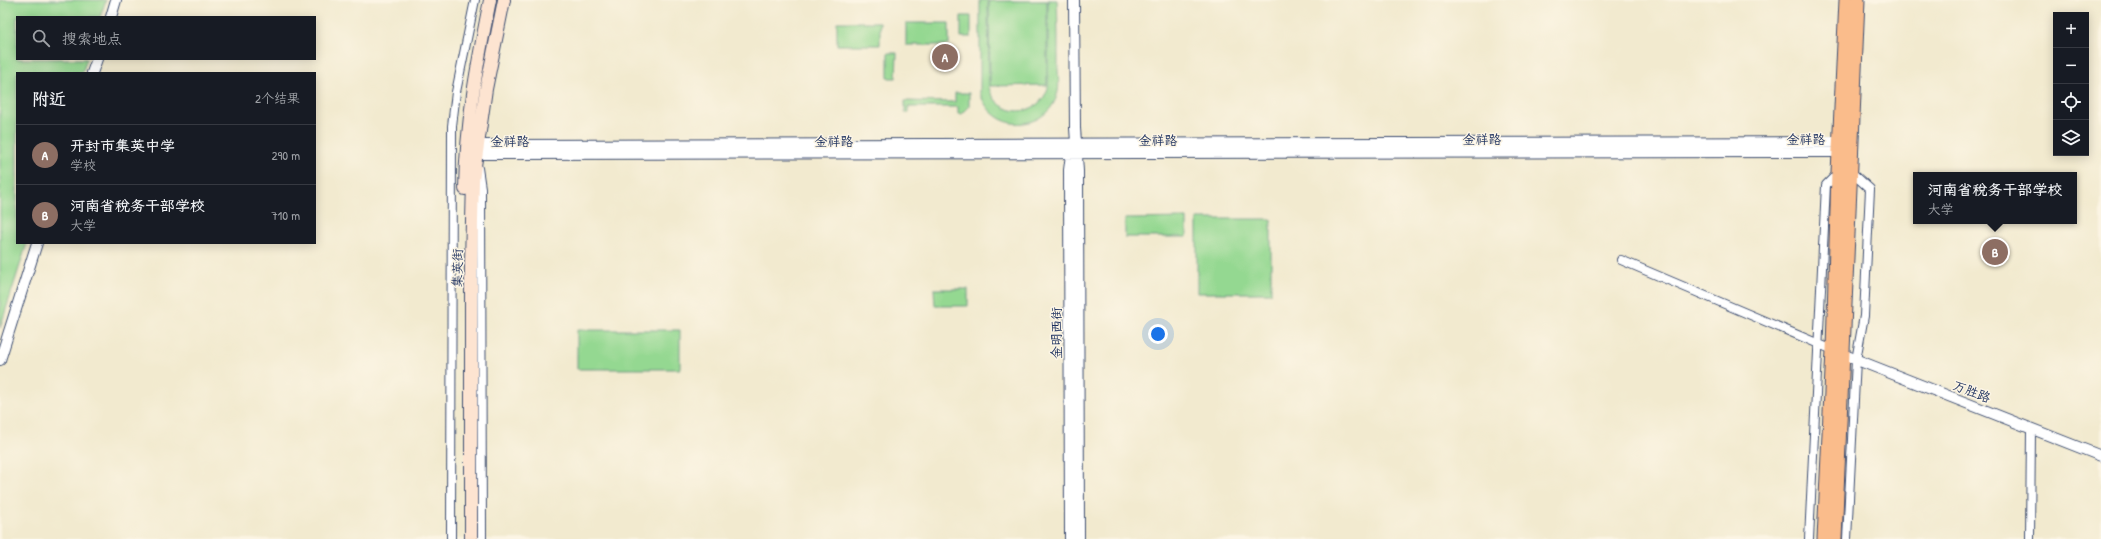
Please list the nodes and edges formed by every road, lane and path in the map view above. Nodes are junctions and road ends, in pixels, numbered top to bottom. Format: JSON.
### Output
{"nodes":[{"id":1,"x":116,"y":0,"type":"edge"},
{"id":2,"x":475,"y":0,"type":"edge"},
{"id":3,"x":490,"y":0,"type":"edge"},
{"id":4,"x":504,"y":0,"type":"edge"},
{"id":5,"x":1074,"y":0,"type":"edge"},
{"id":6,"x":1846,"y":0,"type":"edge"},
{"id":7,"x":1858,"y":0,"type":"edge"},
{"id":8,"x":111,"y":16,"type":"edge"},
{"id":9,"x":97,"y":60,"type":"edge"},
{"id":10,"x":92,"y":72,"type":"edge"},
{"id":11,"x":1845,"y":147,"type":"junction"},
{"id":12,"x":1074,"y":149,"type":"junction"},
{"id":13,"x":471,"y":150,"type":"junction"},
{"id":14,"x":1844,"y":172,"type":"junction"},
{"id":15,"x":37,"y":244,"type":"edge"},
{"id":16,"x":1621,"y":260,"type":"dead end"},
{"id":17,"x":1818,"y":343,"type":"junction"},
{"id":18,"x":1838,"y":352,"type":"junction"},
{"id":19,"x":0,"y":360,"type":"edge"},
{"id":20,"x":1856,"y":360,"type":"junction"},
{"id":21,"x":2032,"y":429,"type":"junction"},
{"id":22,"x":2101,"y":456,"type":"edge"},
{"id":23,"x":451,"y":539,"type":"edge"},
{"id":24,"x":463,"y":539,"type":"edge"},
{"id":25,"x":471,"y":539,"type":"edge"},
{"id":26,"x":482,"y":539,"type":"edge"},
{"id":27,"x":1070,"y":539,"type":"edge"},
{"id":28,"x":1080,"y":539,"type":"edge"},
{"id":29,"x":1809,"y":539,"type":"edge"},
{"id":30,"x":1824,"y":539,"type":"edge"},
{"id":31,"x":1835,"y":539,"type":"edge"},
{"id":32,"x":1846,"y":539,"type":"edge"},
{"id":33,"x":2030,"y":539,"type":"edge"}],
"edges":[{"from":1,"to":8,"type":"street"},
{"from":2,"to":23,"type":"street"},
{"from":3,"to":13,"type":"main road","name":"集英街"},
{"from":4,"to":13,"type":"main road","name":"集英街"},
{"from":5,"to":12,"type":"street","name":"金明西街"},
{"from":6,"to":11,"type":"main road"},
{"from":7,"to":11,"type":"main road"},
{"from":9,"to":10,"type":"street"},
{"from":11,"to":12,"type":"street","name":"金祥路"},
{"from":11,"to":14,"type":"main road"},
{"from":12,"to":13,"type":"street","name":"金祥路"},
{"from":12,"to":27,"type":"street","name":"金明西街"},
{"from":12,"to":28,"type":"street","name":"金明西街"},
{"from":13,"to":24,"type":"main road","name":"集英街"},
{"from":13,"to":25,"type":"main road","name":"集英街"},
{"from":13,"to":26,"type":"street"},
{"from":14,"to":17,"type":"street"},
{"from":14,"to":18,"type":"main road"},
{"from":14,"to":20,"type":"street"},
{"from":15,"to":19,"type":"street"},
{"from":16,"to":17,"type":"street"},
{"from":17,"to":18,"type":"street"},
{"from":17,"to":29,"type":"street"},
{"from":18,"to":20,"type":"street","name":"万胜路"},
{"from":18,"to":30,"type":"main road"},
{"from":18,"to":31,"type":"main road"},
{"from":20,"to":21,"type":"street","name":"万胜路"},
{"from":20,"to":32,"type":"street"},
{"from":21,"to":22,"type":"street","name":"万胜路"},
{"from":21,"to":33,"type":"street"}]}
